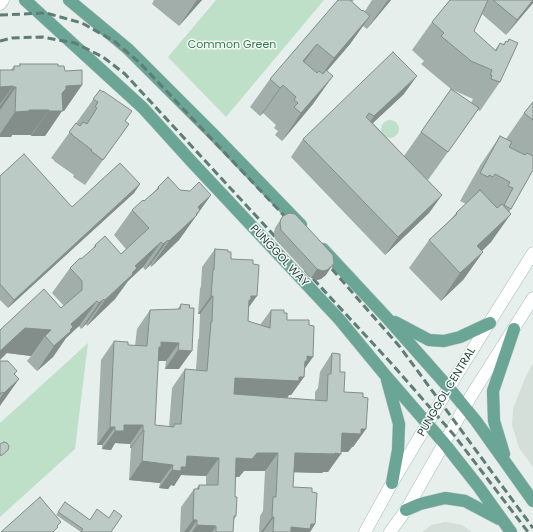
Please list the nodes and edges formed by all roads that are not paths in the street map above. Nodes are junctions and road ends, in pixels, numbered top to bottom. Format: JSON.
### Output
{"nodes":[{"id":1,"x":3,"y":0,"type":"edge"},
{"id":2,"x":25,"y":0,"type":"edge"},
{"id":3,"x":69,"y":0,"type":"edge"},
{"id":4,"x":0,"y":4,"type":"edge"},
{"id":5,"x":533,"y":253,"type":"edge"},
{"id":6,"x":533,"y":298,"type":"edge"},
{"id":7,"x":388,"y":319,"type":"junction"},
{"id":8,"x":490,"y":323,"type":"junction"},
{"id":9,"x":514,"y":329,"type":"junction"},
{"id":10,"x":386,"y":376,"type":"junction"},
{"id":11,"x":449,"y":388,"type":"junction"},
{"id":12,"x":464,"y":407,"type":"junction"},
{"id":13,"x":428,"y":424,"type":"junction"},
{"id":14,"x":444,"y":443,"type":"junction"},
{"id":15,"x":507,"y":465,"type":"junction"},
{"id":16,"x":392,"y":482,"type":"junction"},
{"id":17,"x":533,"y":501,"type":"edge"},
{"id":18,"x":406,"y":510,"type":"junction"},
{"id":19,"x":504,"y":521,"type":"junction"},
{"id":20,"x":365,"y":532,"type":"edge"},
{"id":21,"x":390,"y":532,"type":"edge"},
{"id":22,"x":511,"y":532,"type":"edge"}],
"edges":[{"from":1,"to":4,"type":"main road"},
{"from":2,"to":10,"type":"main road","name":"PUNGGOL WAY"},
{"from":3,"to":7,"type":"main road"},
{"from":5,"to":8,"type":"main road","name":"PUNGGOL CENTRAL"},
{"from":6,"to":9,"type":"main road","name":"PUNGGOL CENTRAL"},
{"from":7,"to":8,"type":"main road"},
{"from":7,"to":11,"type":"main road"},
{"from":8,"to":11,"type":"main road","name":"PUNGGOL CENTRAL"},
{"from":9,"to":12,"type":"main road","name":"PUNGGOL CENTRAL"},
{"from":9,"to":15,"type":"main road"},
{"from":10,"to":13,"type":"main road","name":"PUNGGOL WAY"},
{"from":10,"to":16,"type":"main road"},
{"from":11,"to":12,"type":"main road"},
{"from":11,"to":13,"type":"main road","name":"PUNGGOL CENTRAL"},
{"from":12,"to":14,"type":"main road","name":"PUNGGOL CENTRAL"},
{"from":12,"to":15,"type":"main road"},
{"from":13,"to":14,"type":"main road","name":"PUNGGOL WAY"},
{"from":13,"to":16,"type":"main road","name":"PUNGGOL CENTRAL"},
{"from":14,"to":18,"type":"main road","name":"PUNGGOL CENTRAL"},
{"from":14,"to":19,"type":"main road","name":"PUNGGOL WAY"},
{"from":15,"to":17,"type":"main road"},
{"from":16,"to":20,"type":"main road","name":"PUNGGOL CENTRAL"},
{"from":18,"to":19,"type":"main road"},
{"from":18,"to":21,"type":"main road","name":"PUNGGOL CENTRAL"},
{"from":19,"to":22,"type":"main road","name":"PUNGGOL WAY"}]}
